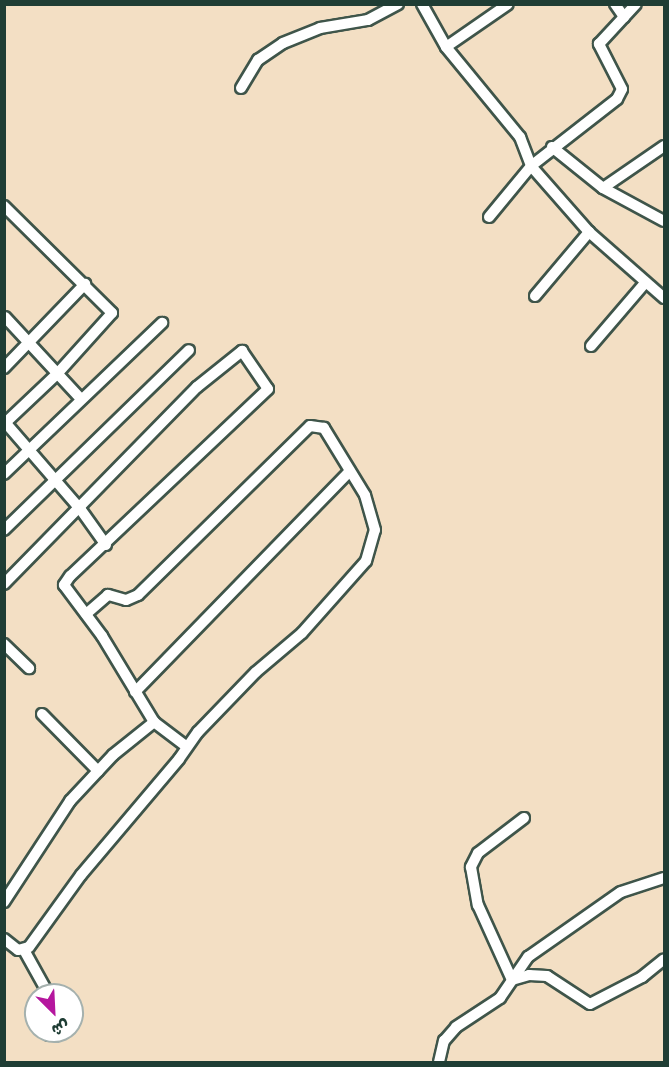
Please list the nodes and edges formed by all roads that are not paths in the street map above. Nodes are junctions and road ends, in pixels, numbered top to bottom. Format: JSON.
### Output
{"nodes":[{"id":1,"x":398,"y":4,"type":"edge"},
{"id":2,"x":422,"y":4,"type":"edge"},
{"id":3,"x":508,"y":4,"type":"edge"},
{"id":4,"x":615,"y":4,"type":"edge"},
{"id":5,"x":636,"y":4,"type":"edge"},
{"id":6,"x":624,"y":17,"type":"junction"},
{"id":7,"x":446,"y":47,"type":"junction"},
{"id":8,"x":240,"y":88,"type":"dead end"},
{"id":9,"x":664,"y":146,"type":"edge"},
{"id":10,"x":552,"y":147,"type":"junction"},
{"id":11,"x":531,"y":166,"type":"junction"},
{"id":12,"x":603,"y":188,"type":"junction"},
{"id":13,"x":4,"y":206,"type":"edge"},
{"id":14,"x":489,"y":216,"type":"dead end"},
{"id":15,"x":664,"y":221,"type":"edge"},
{"id":16,"x":589,"y":232,"type":"junction"},
{"id":17,"x":645,"y":283,"type":"junction"},
{"id":18,"x":85,"y":284,"type":"junction"},
{"id":19,"x":535,"y":296,"type":"dead end"},
{"id":20,"x":664,"y":298,"type":"edge"},
{"id":21,"x":5,"y":316,"type":"edge"},
{"id":22,"x":162,"y":323,"type":"dead end"},
{"id":23,"x":28,"y":343,"type":"junction"},
{"id":24,"x":591,"y":346,"type":"dead end"},
{"id":25,"x":189,"y":350,"type":"dead end"},
{"id":26,"x":4,"y":368,"type":"edge"},
{"id":27,"x":58,"y":373,"type":"junction"},
{"id":28,"x":81,"y":399,"type":"junction"},
{"id":29,"x":5,"y":422,"type":"edge"},
{"id":30,"x":30,"y":450,"type":"junction"},
{"id":31,"x":350,"y":471,"type":"junction"},
{"id":32,"x":4,"y":474,"type":"edge"},
{"id":33,"x":57,"y":482,"type":"junction"},
{"id":34,"x":81,"y":510,"type":"junction"},
{"id":35,"x":4,"y":530,"type":"edge"},
{"id":36,"x":106,"y":545,"type":"junction"},
{"id":37,"x":4,"y":584,"type":"edge"},
{"id":38,"x":86,"y":615,"type":"junction"},
{"id":39,"x":4,"y":644,"type":"edge"},
{"id":40,"x":29,"y":668,"type":"dead end"},
{"id":41,"x":135,"y":692,"type":"junction"},
{"id":42,"x":42,"y":714,"type":"dead end"},
{"id":43,"x":154,"y":722,"type":"junction"},
{"id":44,"x":187,"y":747,"type":"junction"},
{"id":45,"x":98,"y":771,"type":"junction"},
{"id":46,"x":524,"y":818,"type":"dead end"},
{"id":47,"x":664,"y":878,"type":"edge"},
{"id":48,"x":4,"y":902,"type":"edge"},
{"id":49,"x":4,"y":939,"type":"edge"},
{"id":50,"x":24,"y":950,"type":"junction"},
{"id":51,"x":664,"y":958,"type":"edge"},
{"id":52,"x":512,"y":980,"type":"junction"},
{"id":53,"x":42,"y":983,"type":"edge"},
{"id":54,"x":439,"y":1062,"type":"edge"}],
"edges":[{"from":1,"to":8,"type":"street"},
{"from":2,"to":7,"type":"street"},
{"from":3,"to":7,"type":"street"},
{"from":4,"to":6,"type":"street"},
{"from":5,"to":6,"type":"street"},
{"from":6,"to":10,"type":"street"},
{"from":7,"to":11,"type":"street"},
{"from":9,"to":12,"type":"street"},
{"from":10,"to":11,"type":"street"},
{"from":10,"to":12,"type":"street"},
{"from":11,"to":14,"type":"street"},
{"from":11,"to":16,"type":"street"},
{"from":12,"to":15,"type":"street"},
{"from":13,"to":18,"type":"street"},
{"from":16,"to":17,"type":"street"},
{"from":16,"to":19,"type":"street"},
{"from":17,"to":20,"type":"street"},
{"from":17,"to":24,"type":"street"},
{"from":18,"to":23,"type":"street"},
{"from":18,"to":27,"type":"street"},
{"from":21,"to":23,"type":"street"},
{"from":22,"to":28,"type":"street"},
{"from":23,"to":26,"type":"street"},
{"from":23,"to":27,"type":"street"},
{"from":25,"to":33,"type":"street"},
{"from":27,"to":28,"type":"street"},
{"from":27,"to":29,"type":"street"},
{"from":28,"to":30,"type":"street"},
{"from":29,"to":30,"type":"street"},
{"from":30,"to":32,"type":"street"},
{"from":30,"to":33,"type":"street"},
{"from":31,"to":38,"type":"street"},
{"from":31,"to":41,"type":"street"},
{"from":31,"to":44,"type":"street"},
{"from":33,"to":34,"type":"street"},
{"from":33,"to":35,"type":"street"},
{"from":34,"to":36,"type":"street"},
{"from":34,"to":36,"type":"street"},
{"from":34,"to":37,"type":"street"},
{"from":36,"to":38,"type":"street"},
{"from":38,"to":41,"type":"street"},
{"from":39,"to":40,"type":"street"},
{"from":41,"to":43,"type":"street"},
{"from":42,"to":45,"type":"street"},
{"from":43,"to":44,"type":"street"},
{"from":43,"to":45,"type":"street"},
{"from":44,"to":50,"type":"street"},
{"from":45,"to":48,"type":"street"},
{"from":46,"to":52,"type":"street"},
{"from":47,"to":52,"type":"street"},
{"from":49,"to":50,"type":"street"},
{"from":50,"to":53,"type":"street"},
{"from":51,"to":52,"type":"street"},
{"from":52,"to":54,"type":"street"}]}
